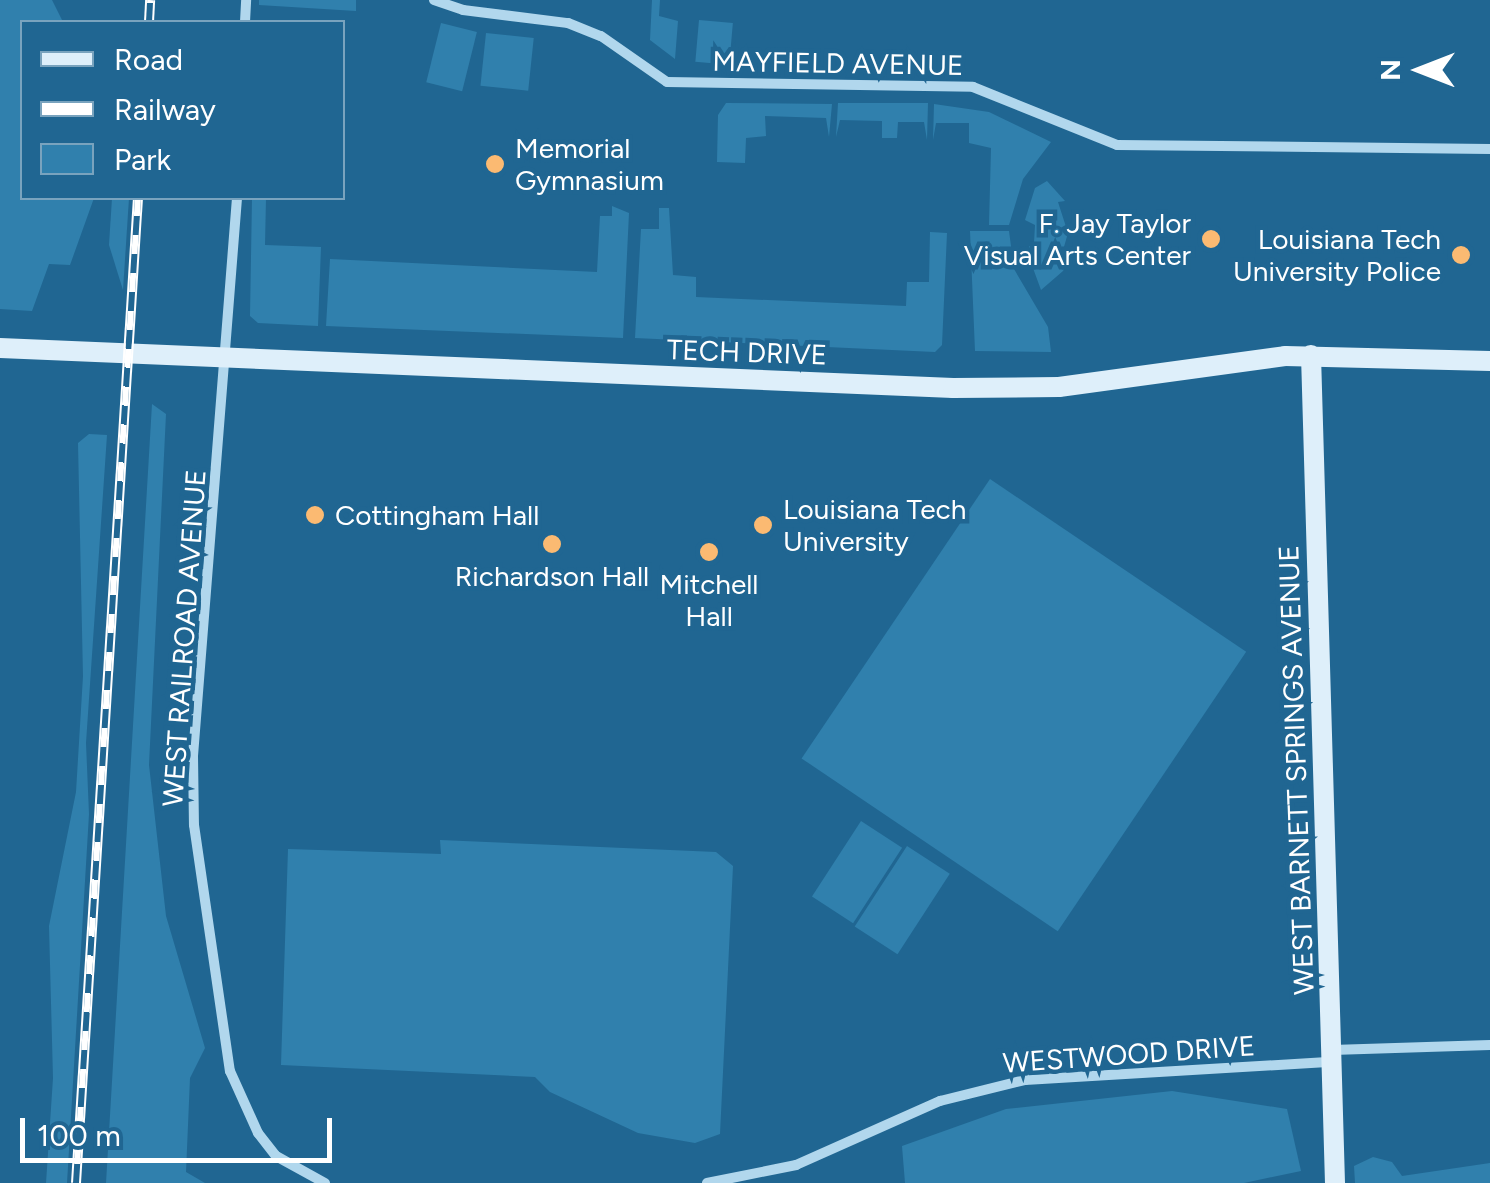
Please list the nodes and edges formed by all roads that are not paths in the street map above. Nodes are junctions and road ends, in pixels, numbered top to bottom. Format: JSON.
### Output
{"nodes":[{"id":1,"x":434,"y":0,"type":"edge"},
{"id":2,"x":1490,"y":149,"type":"edge"},
{"id":3,"x":236,"y":200,"type":"edge"},
{"id":4,"x":0,"y":348,"type":"edge"},
{"id":5,"x":1310,"y":355,"type":"junction"},
{"id":6,"x":229,"y":357,"type":"junction"},
{"id":7,"x":1490,"y":361,"type":"edge"},
{"id":8,"x":1490,"y":1045,"type":"edge"},
{"id":9,"x":1332,"y":1056,"type":"junction"},
{"id":10,"x":325,"y":1183,"type":"edge"},
{"id":11,"x":707,"y":1183,"type":"edge"},
{"id":12,"x":1336,"y":1183,"type":"edge"}],
"edges":[{"from":1,"to":2,"type":"street","name":"MAYFIELD AVENUE"},
{"from":3,"to":6,"type":"street","name":"WEST RAILROAD AVENUE"},
{"from":4,"to":6,"type":"main road","name":"TECH DRIVE"},
{"from":5,"to":6,"type":"main road","name":"TECH DRIVE"},
{"from":5,"to":7,"type":"main road","name":"TECH DRIVE"},
{"from":5,"to":9,"type":"main road","name":"WEST BARNETT SPRINGS AVENUE"},
{"from":6,"to":10,"type":"street","name":"WEST RAILROAD AVENUE"},
{"from":8,"to":9,"type":"street","name":"WESTWOOD DRIVE"},
{"from":9,"to":11,"type":"street","name":"WESTWOOD DRIVE"},
{"from":9,"to":12,"type":"main road","name":"WEST BARNETT SPRINGS AVENUE"}]}
